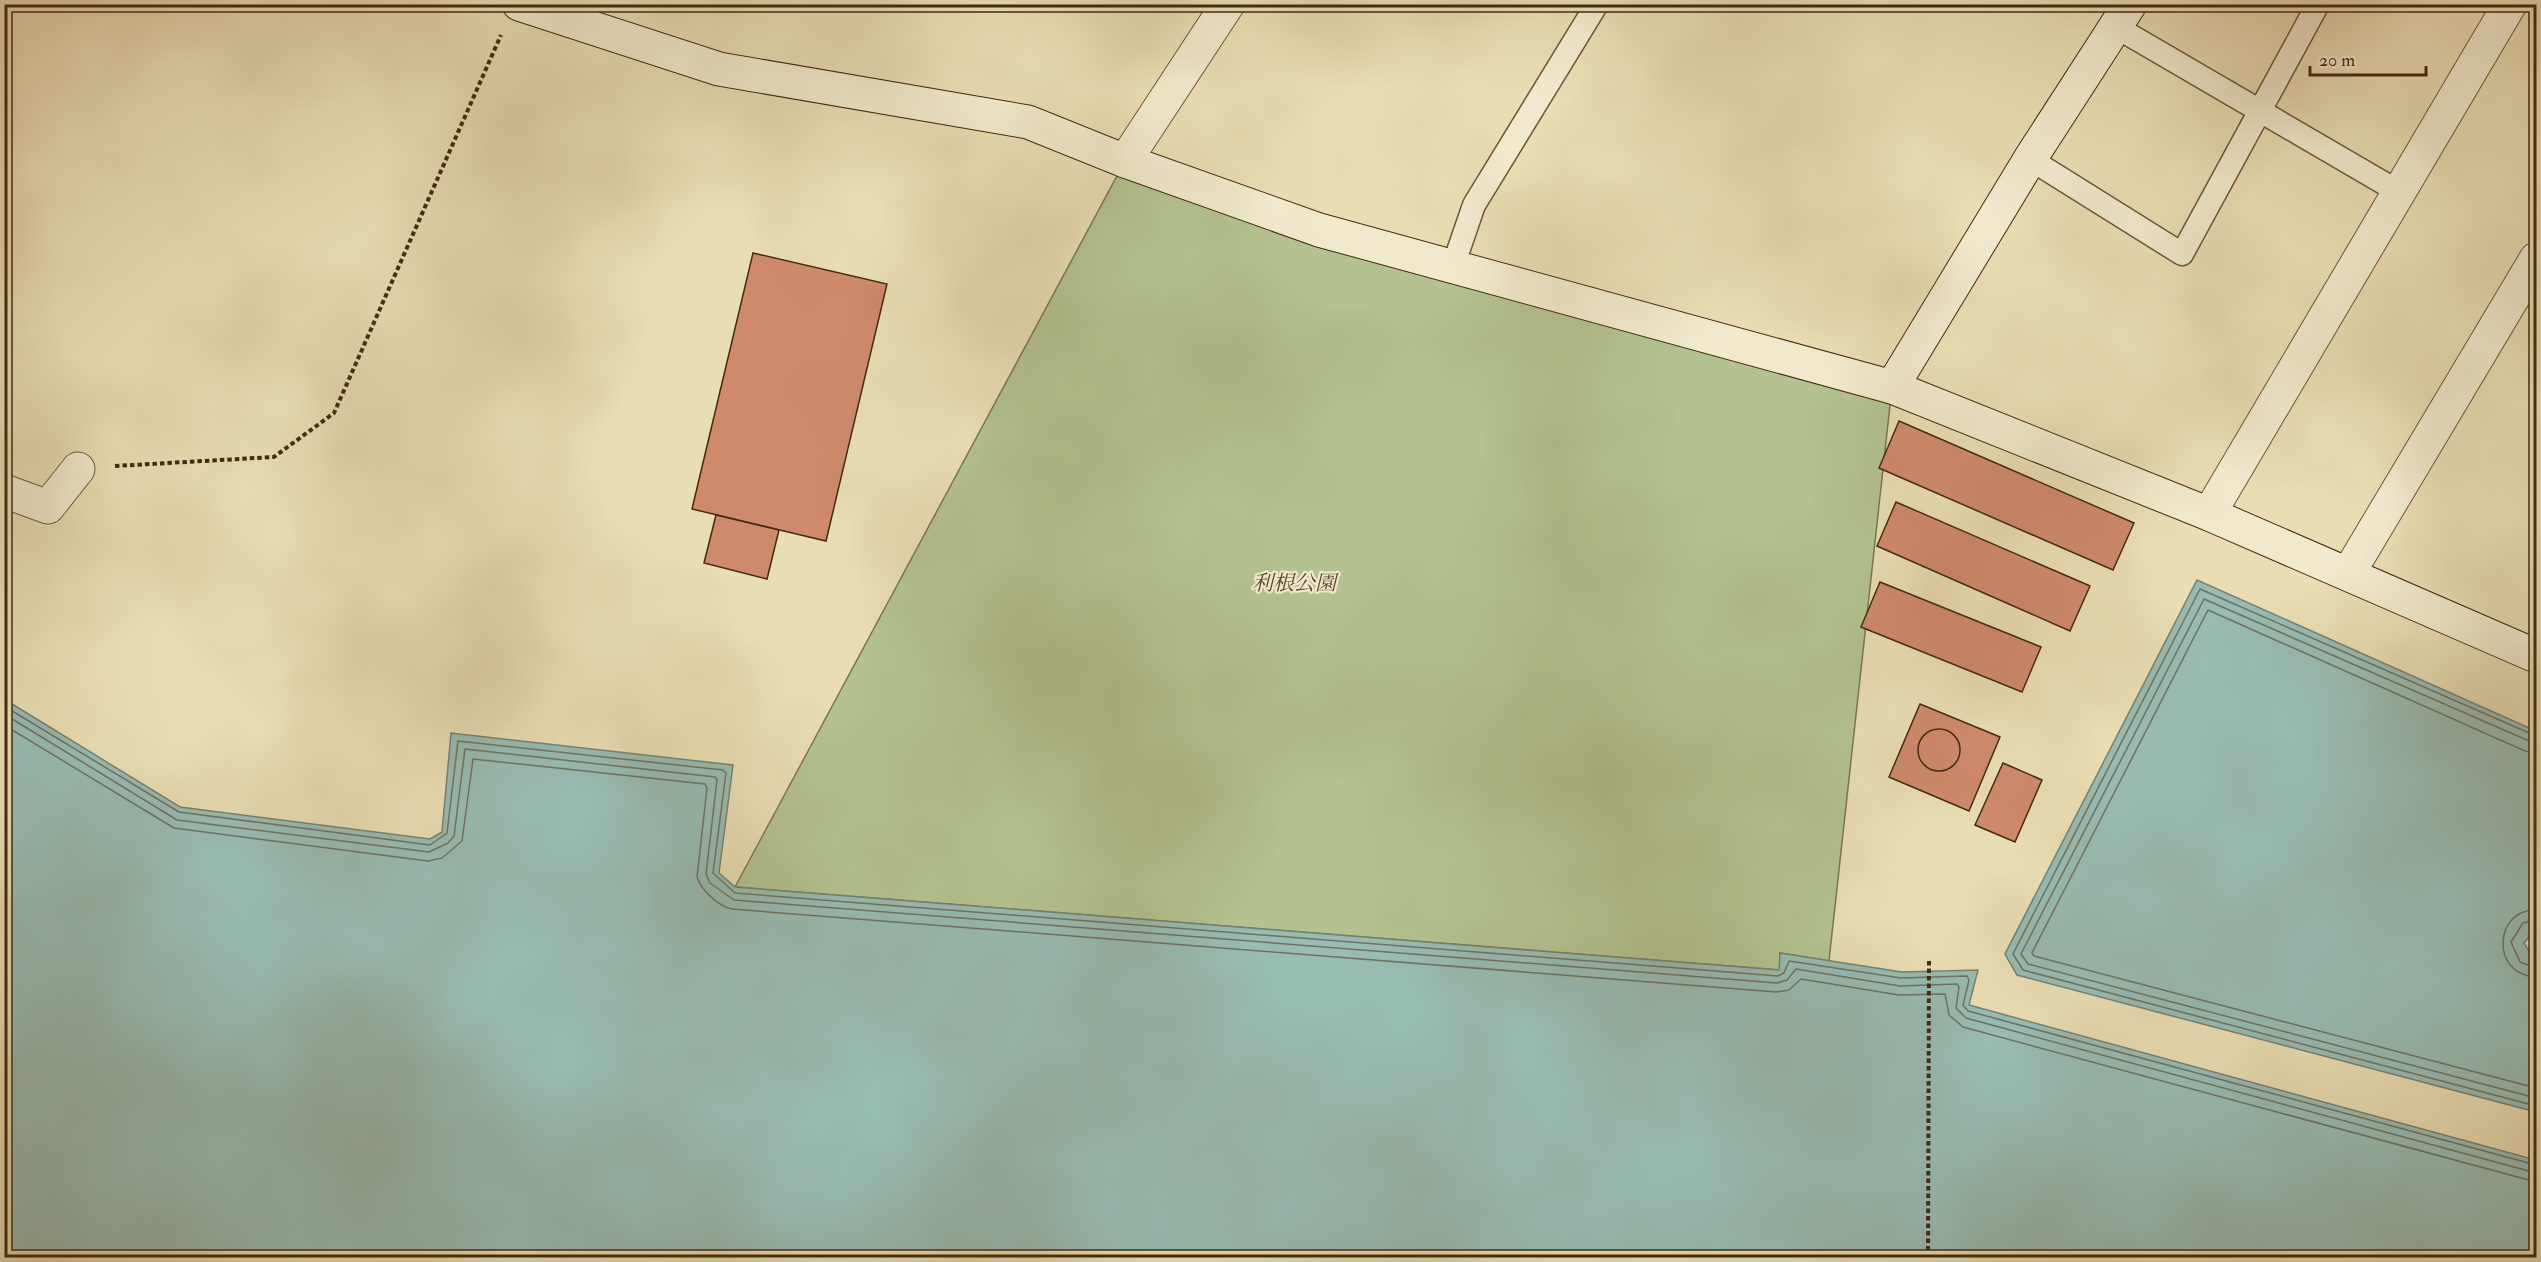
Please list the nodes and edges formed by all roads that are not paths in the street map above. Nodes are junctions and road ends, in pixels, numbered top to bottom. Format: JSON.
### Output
{"nodes":[{"id":1,"x":1228,"y":4,"type":"edge"},
{"id":2,"x":1597,"y":4,"type":"edge"},
{"id":3,"x":2318,"y":4,"type":"edge"},
{"id":4,"x":2510,"y":4,"type":"edge"},
{"id":5,"x":525,"y":12,"type":"edge"},
{"id":6,"x":2123,"y":16,"type":"edge"},
{"id":7,"x":2260,"y":111,"type":"junction"},
{"id":8,"x":2030,"y":159,"type":"junction"},
{"id":9,"x":1125,"y":161,"type":"junction"},
{"id":10,"x":2399,"y":192,"type":"junction"},
{"id":11,"x":2536,"y":259,"type":"edge"},
{"id":12,"x":1454,"y":266,"type":"junction"},
{"id":13,"x":1892,"y":387,"type":"junction"},
{"id":14,"x":78,"y":469,"type":"road end"},
{"id":15,"x":4,"y":491,"type":"edge"},
{"id":16,"x":2209,"y":514,"type":"junction"},
{"id":17,"x":2348,"y":574,"type":"junction"},
{"id":18,"x":2536,"y":656,"type":"edge"}],
"edges":[{"from":1,"to":9,"type":"street"},
{"from":2,"to":12,"type":"lane"},
{"from":3,"to":7,"type":"lane"},
{"from":4,"to":10,"type":"street"},
{"from":5,"to":9,"type":"street"},
{"from":6,"to":7,"type":"lane"},
{"from":6,"to":8,"type":"street"},
{"from":7,"to":8,"type":"lane"},
{"from":7,"to":10,"type":"lane"},
{"from":8,"to":13,"type":"street"},
{"from":9,"to":12,"type":"street"},
{"from":10,"to":16,"type":"street"},
{"from":11,"to":17,"type":"street"},
{"from":12,"to":13,"type":"street"},
{"from":13,"to":16,"type":"street"},
{"from":14,"to":15,"type":"street"},
{"from":16,"to":17,"type":"street"},
{"from":17,"to":18,"type":"street"}]}
